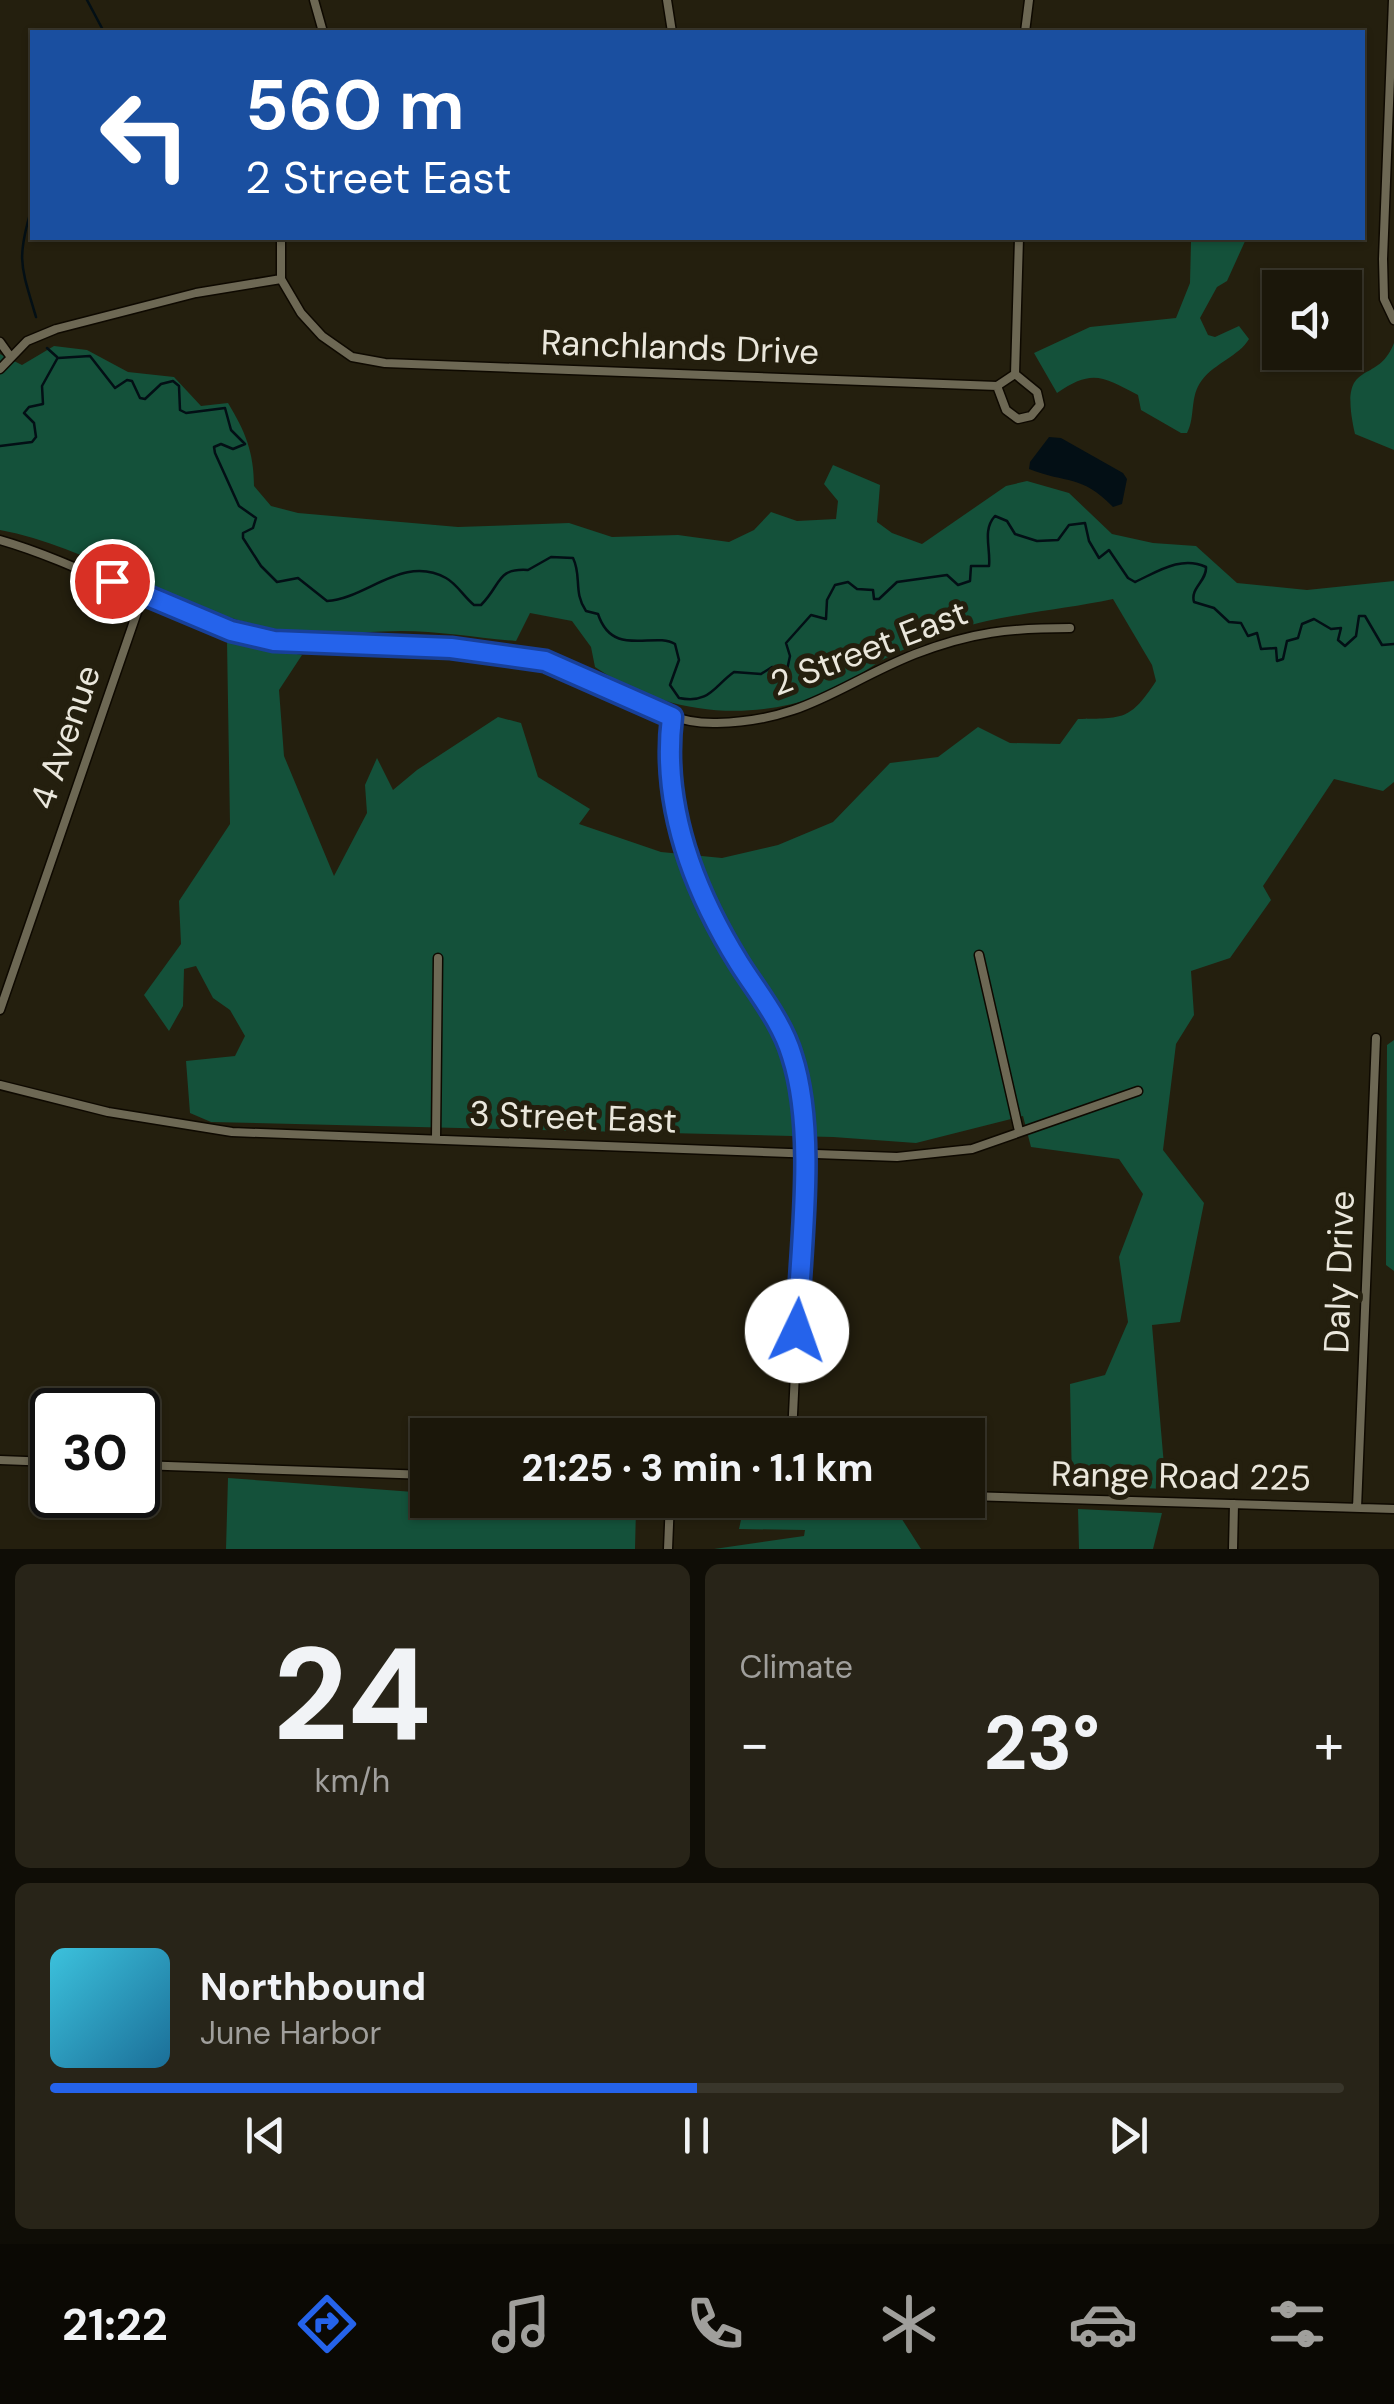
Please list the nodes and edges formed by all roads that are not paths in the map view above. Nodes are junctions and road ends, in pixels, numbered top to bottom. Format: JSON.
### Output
{"nodes":[{"id":1,"x":314,"y":0,"type":"edge"},
{"id":2,"x":667,"y":0,"type":"edge"},
{"id":3,"x":1029,"y":0,"type":"edge"},
{"id":4,"x":1393,"y":0,"type":"edge"},
{"id":5,"x":322,"y":30,"type":"edge"},
{"id":6,"x":672,"y":30,"type":"edge"},
{"id":7,"x":1025,"y":30,"type":"edge"},
{"id":8,"x":281,"y":240,"type":"edge"},
{"id":9,"x":1019,"y":240,"type":"edge"},
{"id":10,"x":281,"y":279,"type":"junction"},
{"id":11,"x":1394,"y":320,"type":"edge"},
{"id":12,"x":0,"y":342,"type":"edge"},
{"id":13,"x":10,"y":356,"type":"junction"},
{"id":14,"x":0,"y":369,"type":"edge"},
{"id":15,"x":1016,"y":374,"type":"junction"},
{"id":16,"x":997,"y":386,"type":"junction"},
{"id":17,"x":0,"y":540,"type":"edge"},
{"id":18,"x":143,"y":595,"type":"junction"},
{"id":19,"x":1070,"y":628,"type":"dead end"},
{"id":20,"x":672,"y":717,"type":"junction"},
{"id":21,"x":979,"y":955,"type":"dead end"},
{"id":22,"x":438,"y":958,"type":"dead end"},
{"id":23,"x":0,"y":1010,"type":"edge"},
{"id":24,"x":1376,"y":1038,"type":"dead end"},
{"id":25,"x":0,"y":1085,"type":"edge"},
{"id":26,"x":1138,"y":1091,"type":"dead end"},
{"id":27,"x":1019,"y":1131,"type":"junction"},
{"id":28,"x":436,"y":1138,"type":"junction"},
{"id":29,"x":804,"y":1154,"type":"junction"},
{"id":30,"x":793,"y":1418,"type":"edge"},
{"id":31,"x":0,"y":1460,"type":"edge"},
{"id":32,"x":30,"y":1461,"type":"edge"},
{"id":33,"x":160,"y":1466,"type":"edge"},
{"id":34,"x":410,"y":1474,"type":"edge"},
{"id":35,"x":985,"y":1497,"type":"edge"},
{"id":36,"x":1234,"y":1504,"type":"junction"},
{"id":37,"x":1357,"y":1508,"type":"junction"},
{"id":38,"x":1394,"y":1510,"type":"edge"},
{"id":39,"x":669,"y":1518,"type":"edge"},
{"id":40,"x":668,"y":1549,"type":"edge"},
{"id":41,"x":1233,"y":1549,"type":"edge"}],
"edges":[{"from":1,"to":5,"type":"street"},
{"from":2,"to":6,"type":"street"},
{"from":3,"to":7,"type":"street"},
{"from":4,"to":11,"type":"street"},
{"from":8,"to":10,"type":"street"},
{"from":9,"to":15,"type":"street"},
{"from":10,"to":13,"type":"street"},
{"from":10,"to":16,"type":"street","name":"Ranchlands Drive"},
{"from":12,"to":13,"type":"street"},
{"from":13,"to":14,"type":"street"},
{"from":15,"to":16,"type":"street"},
{"from":15,"to":16,"type":"street"},
{"from":17,"to":18,"type":"street","name":"2 Street East"},
{"from":18,"to":20,"type":"street","name":"2 Street East"},
{"from":18,"to":23,"type":"street","name":"4 Avenue"},
{"from":19,"to":20,"type":"street","name":"2 Street East"},
{"from":20,"to":29,"type":"street"},
{"from":21,"to":27,"type":"street"},
{"from":22,"to":28,"type":"street"},
{"from":24,"to":37,"type":"street","name":"Daly Drive"},
{"from":25,"to":28,"type":"street","name":"3 Street East"},
{"from":26,"to":27,"type":"street","name":"3 Street East"},
{"from":27,"to":29,"type":"street","name":"3 Street East"},
{"from":28,"to":29,"type":"street","name":"3 Street East"},
{"from":29,"to":30,"type":"street"},
{"from":31,"to":32,"type":"street"},
{"from":33,"to":34,"type":"street"},
{"from":35,"to":36,"type":"street","name":"Range Road 225"},
{"from":36,"to":37,"type":"street","name":"Range Road 225"},
{"from":36,"to":41,"type":"street"},
{"from":37,"to":38,"type":"street","name":"Range Road 225"},
{"from":39,"to":40,"type":"street"}]}
